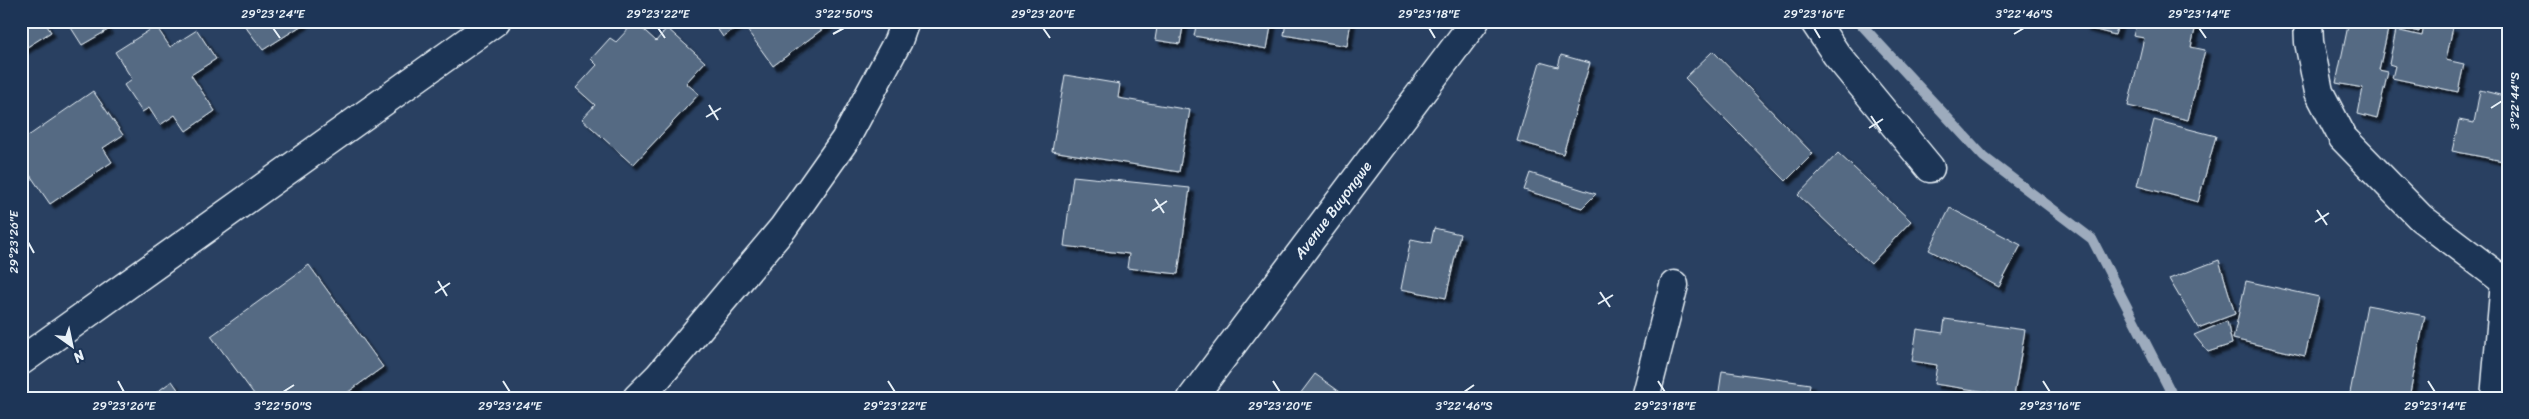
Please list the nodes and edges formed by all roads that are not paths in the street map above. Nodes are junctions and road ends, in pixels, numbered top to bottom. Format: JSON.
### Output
{"nodes":[{"id":1,"x":496,"y":21,"type":"edge"},
{"id":2,"x":905,"y":21,"type":"edge"},
{"id":3,"x":1475,"y":21,"type":"edge"},
{"id":4,"x":1814,"y":21,"type":"edge"},
{"id":5,"x":2308,"y":21,"type":"edge"},
{"id":6,"x":1930,"y":168,"type":"dead end"},
{"id":7,"x":2506,"y":282,"type":"edge"},
{"id":8,"x":1674,"y":285,"type":"dead end"},
{"id":9,"x":21,"y":361,"type":"edge"},
{"id":10,"x":637,"y":398,"type":"edge"},
{"id":11,"x":1192,"y":398,"type":"edge"},
{"id":12,"x":1645,"y":398,"type":"edge"},
{"id":13,"x":2495,"y":398,"type":"edge"}],
"edges":[{"from":1,"to":9,"type":"street"},
{"from":2,"to":10,"type":"street"},
{"from":3,"to":11,"type":"street","name":"Avenue Buyongwe"},
{"from":4,"to":6,"type":"street"},
{"from":5,"to":7,"type":"street"},
{"from":7,"to":13,"type":"street"},
{"from":8,"to":12,"type":"street"}]}
